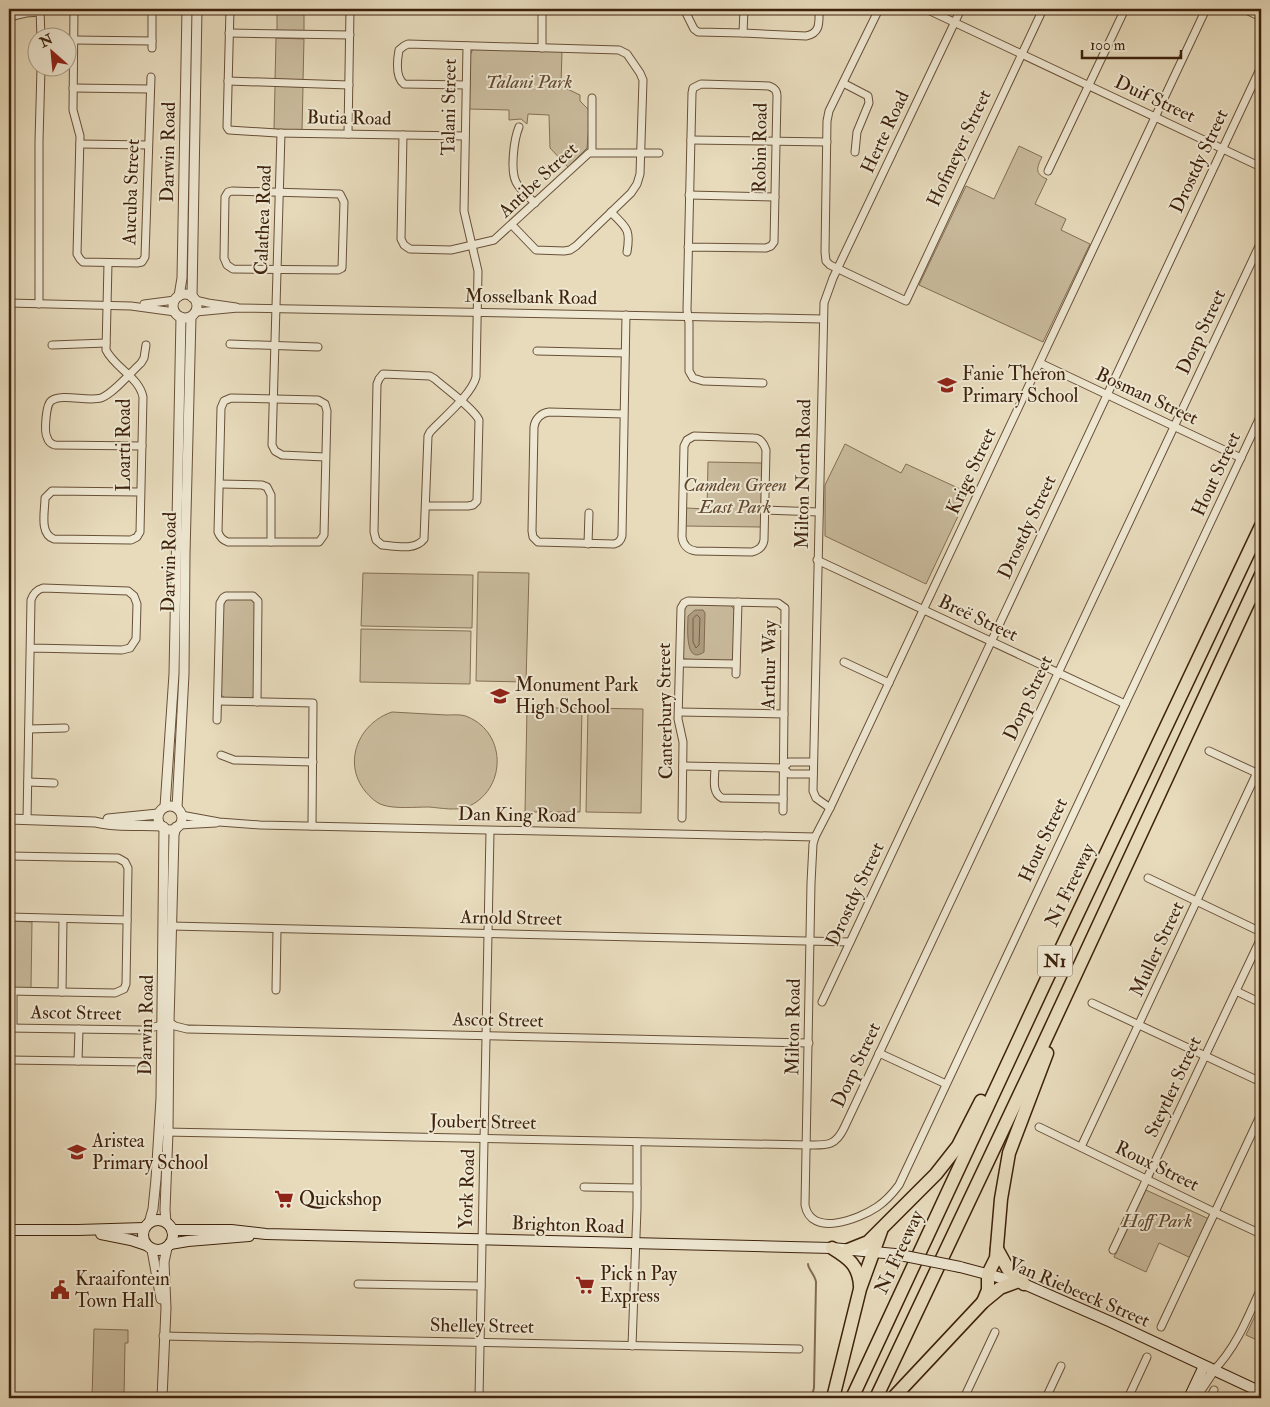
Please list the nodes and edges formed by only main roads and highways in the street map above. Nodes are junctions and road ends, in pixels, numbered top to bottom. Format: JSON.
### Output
{"nodes":[{"id":1,"x":1261,"y":526,"type":"edge"},
{"id":2,"x":1261,"y":575,"type":"edge"},
{"id":3,"x":1073,"y":980,"type":"junction"},
{"id":4,"x":1044,"y":985,"type":"junction"},
{"id":5,"x":147,"y":1225,"type":"junction"},
{"id":6,"x":169,"y":1226,"type":"junction"},
{"id":7,"x":9,"y":1230,"type":"edge"},
{"id":8,"x":78,"y":1230,"type":"junction"},
{"id":9,"x":882,"y":1230,"type":"junction"},
{"id":10,"x":261,"y":1234,"type":"junction"},
{"id":11,"x":169,"y":1246,"type":"junction"},
{"id":12,"x":149,"y":1247,"type":"junction"},
{"id":13,"x":832,"y":1248,"type":"junction"},
{"id":14,"x":998,"y":1249,"type":"junction"},
{"id":15,"x":848,"y":1250,"type":"junction"},
{"id":16,"x":874,"y":1252,"type":"junction"},
{"id":17,"x":988,"y":1274,"type":"junction"},
{"id":18,"x":1020,"y":1283,"type":"junction"},
{"id":19,"x":860,"y":1289,"type":"junction"},
{"id":20,"x":983,"y":1302,"type":"junction"},
{"id":21,"x":1208,"y":1368,"type":"junction"},
{"id":22,"x":1261,"y":1392,"type":"edge"},
{"id":23,"x":833,"y":1398,"type":"edge"},
{"id":24,"x":852,"y":1398,"type":"edge"},
{"id":25,"x":876,"y":1398,"type":"edge"},
{"id":26,"x":893,"y":1398,"type":"edge"},
{"id":27,"x":1189,"y":1398,"type":"edge"}],
"edges":[{"from":1,"to":4,"type":"highway","name":"N1 Freeway","number":"N1"},
{"from":2,"to":3,"type":"highway","number":"N1"},
{"from":3,"to":14,"type":"highway"},
{"from":3,"to":25,"type":"highway","number":"N1"},
{"from":4,"to":9,"type":"highway"},
{"from":4,"to":24,"type":"highway","name":"N1 Freeway","number":"N1"},
{"from":5,"to":6,"type":"main road"},
{"from":5,"to":8,"type":"main road"},
{"from":5,"to":12,"type":"main road"},
{"from":6,"to":10,"type":"main road","name":"Brighton Road"},
{"from":6,"to":11,"type":"main road"},
{"from":7,"to":8,"type":"main road"},
{"from":8,"to":12,"type":"main road"},
{"from":9,"to":15,"type":"highway"},
{"from":9,"to":16,"type":"highway"},
{"from":10,"to":11,"type":"main road","name":"Brighton Road"},
{"from":10,"to":13,"type":"main road","name":"Brighton Road"},
{"from":11,"to":12,"type":"main road"},
{"from":13,"to":15,"type":"main road","name":"Brighton Road"},
{"from":13,"to":19,"type":"highway"},
{"from":14,"to":17,"type":"highway"},
{"from":14,"to":18,"type":"highway"},
{"from":15,"to":16,"type":"main road","name":"Brighton Road"},
{"from":16,"to":17,"type":"main road","name":"Van Riebeeck Street","bridge":true},
{"from":16,"to":19,"type":"highway"},
{"from":17,"to":18,"type":"main road","name":"Van Riebeeck Street"},
{"from":17,"to":20,"type":"highway"},
{"from":18,"to":20,"type":"highway"},
{"from":18,"to":21,"type":"main road","name":"Van Riebeeck Street"},
{"from":19,"to":23,"type":"highway"},
{"from":20,"to":26,"type":"highway"},
{"from":21,"to":22,"type":"main road","name":"Van Riebeeck Street"},
{"from":21,"to":27,"type":"main road"}]}
